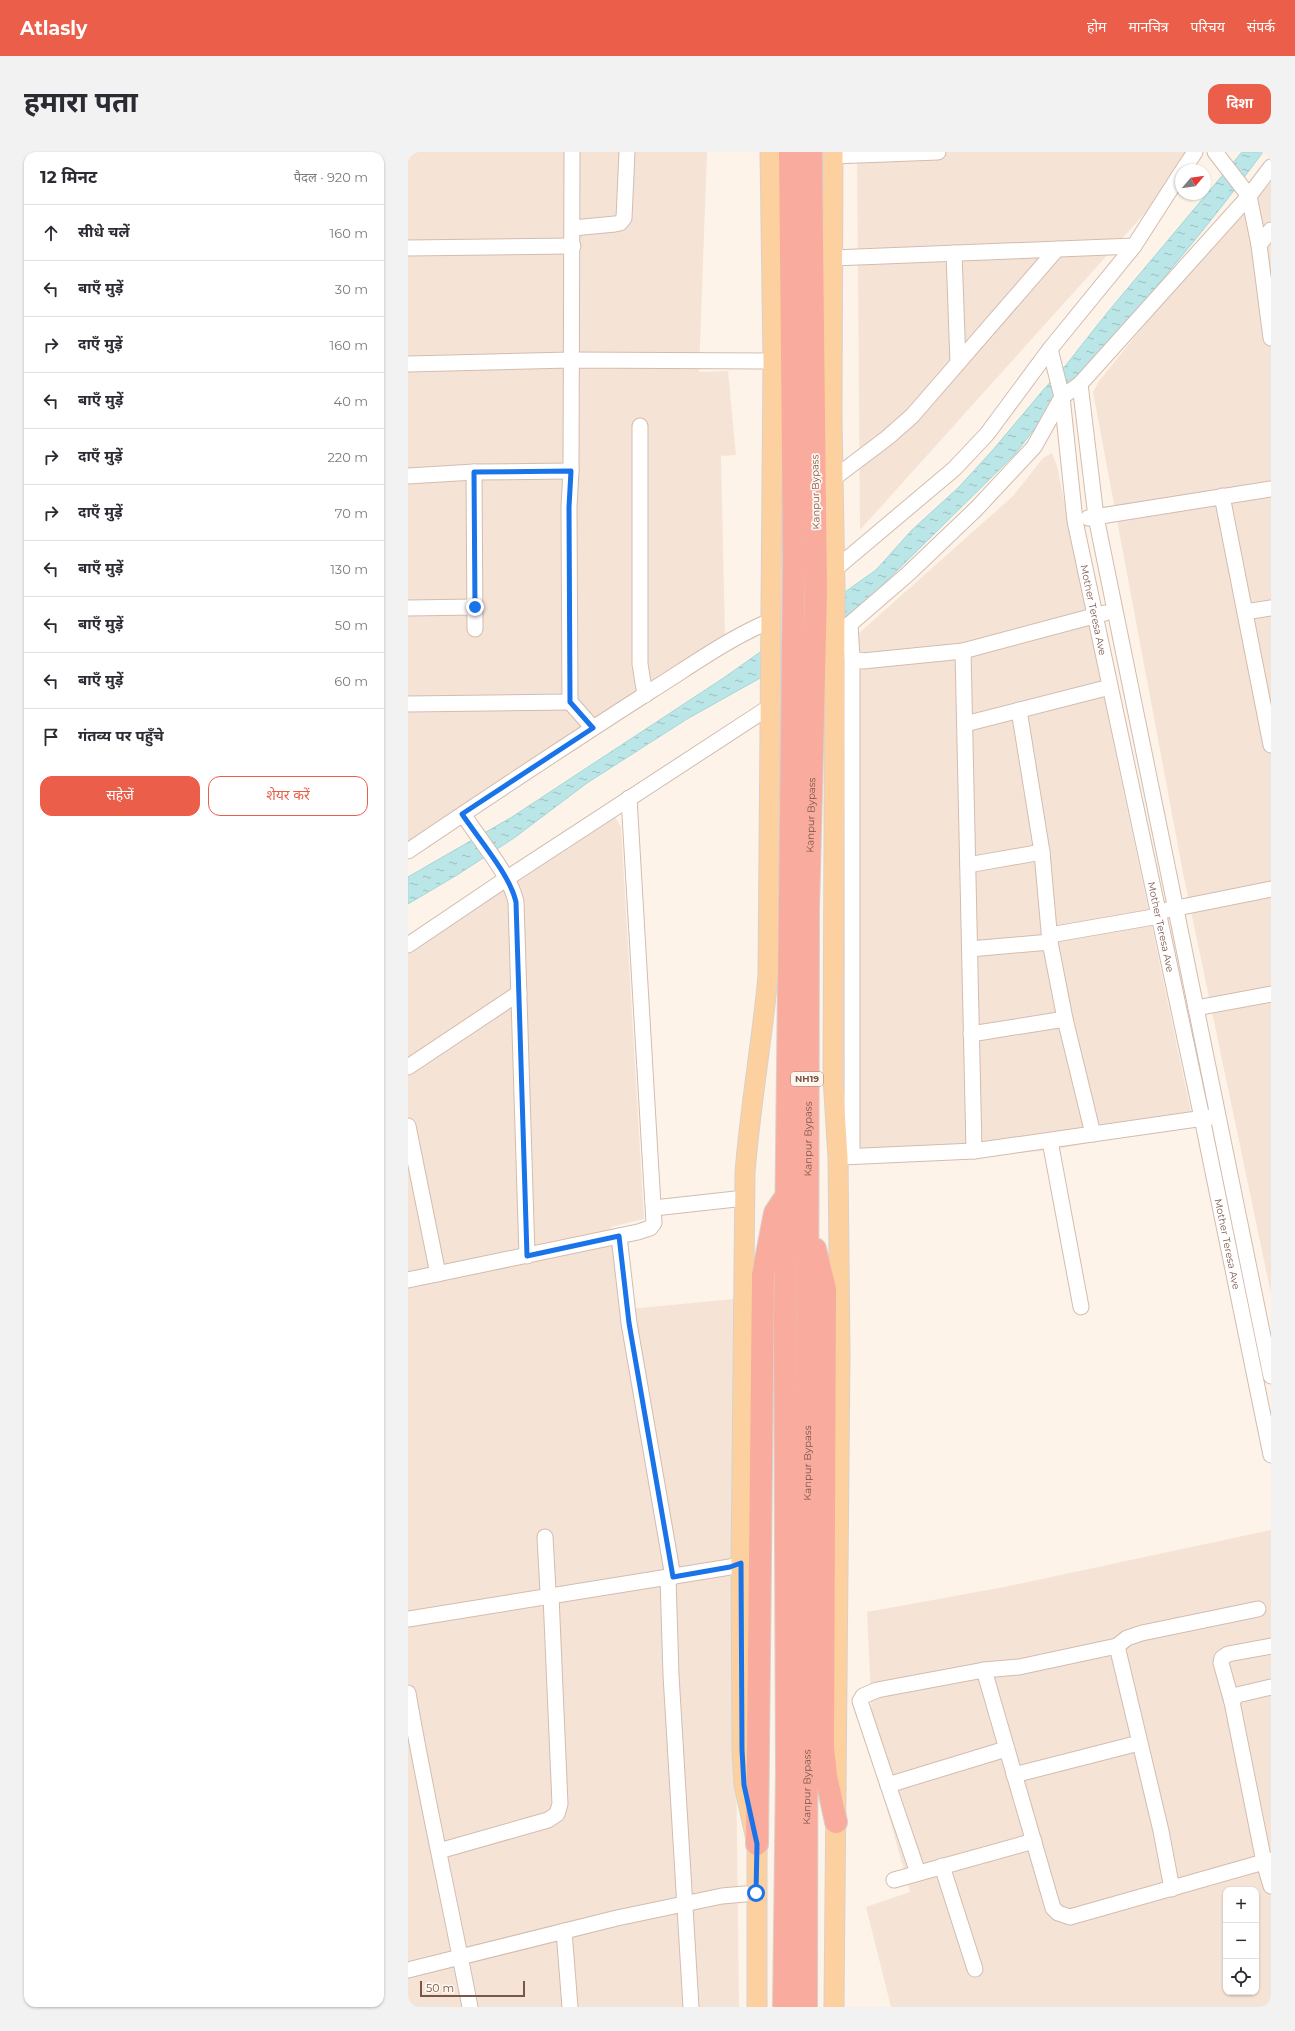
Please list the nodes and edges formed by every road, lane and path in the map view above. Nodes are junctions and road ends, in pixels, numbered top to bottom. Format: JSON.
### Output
{"nodes":[{"id":1,"x":572,"y":152,"type":"edge"},
{"id":2,"x":627,"y":152,"type":"edge"},
{"id":3,"x":770,"y":152,"type":"edge"},
{"id":4,"x":790,"y":152,"type":"edge"},
{"id":5,"x":811,"y":152,"type":"edge"},
{"id":6,"x":938,"y":152,"type":"edge"},
{"id":7,"x":1195,"y":152,"type":"edge"},
{"id":8,"x":833,"y":154,"type":"edge"},
{"id":9,"x":1216,"y":154,"type":"edge"},
{"id":10,"x":1187,"y":164,"type":"edge"},
{"id":11,"x":1271,"y":167,"type":"edge"},
{"id":12,"x":1175,"y":182,"type":"edge"},
{"id":13,"x":1248,"y":195,"type":"junction"},
{"id":14,"x":573,"y":228,"type":"junction"},
{"id":15,"x":1271,"y":230,"type":"edge"},
{"id":16,"x":1258,"y":244,"type":"junction"},
{"id":17,"x":573,"y":246,"type":"junction"},
{"id":18,"x":1134,"y":246,"type":"junction"},
{"id":19,"x":408,"y":248,"type":"edge"},
{"id":20,"x":1057,"y":249,"type":"junction"},
{"id":21,"x":954,"y":253,"type":"junction"},
{"id":22,"x":833,"y":258,"type":"junction"},
{"id":23,"x":1271,"y":338,"type":"edge"},
{"id":24,"x":1051,"y":356,"type":"junction"},
{"id":25,"x":571,"y":360,"type":"junction"},
{"id":26,"x":773,"y":361,"type":"junction"},
{"id":27,"x":958,"y":363,"type":"junction"},
{"id":28,"x":408,"y":364,"type":"edge"},
{"id":29,"x":1080,"y":384,"type":"junction"},
{"id":30,"x":1061,"y":394,"type":"junction"},
{"id":31,"x":640,"y":426,"type":"dead end"},
{"id":32,"x":571,"y":471,"type":"junction"},
{"id":33,"x":474,"y":472,"type":"junction"},
{"id":34,"x":408,"y":476,"type":"edge"},
{"id":35,"x":834,"y":478,"type":"junction"},
{"id":36,"x":1271,"y":489,"type":"edge"},
{"id":37,"x":1222,"y":496,"type":"junction"},
{"id":38,"x":1096,"y":517,"type":"junction"},
{"id":39,"x":1075,"y":521,"type":"junction"},
{"id":40,"x":835,"y":580,"type":"junction"},
{"id":41,"x":475,"y":607,"type":"junction"},
{"id":42,"x":408,"y":608,"type":"edge"},
{"id":43,"x":1271,"y":608,"type":"edge"},
{"id":44,"x":1115,"y":610,"type":"junction"},
{"id":45,"x":1245,"y":612,"type":"junction"},
{"id":46,"x":1095,"y":616,"type":"junction"},
{"id":47,"x":770,"y":628,"type":"junction"},
{"id":48,"x":475,"y":629,"type":"dead end"},
{"id":49,"x":840,"y":630,"type":"junction"},
{"id":50,"x":963,"y":651,"type":"junction"},
{"id":51,"x":852,"y":659,"type":"junction"},
{"id":52,"x":1110,"y":687,"type":"junction"},
{"id":53,"x":645,"y":695,"type":"junction"},
{"id":54,"x":570,"y":702,"type":"junction"},
{"id":55,"x":408,"y":704,"type":"edge"},
{"id":56,"x":771,"y":706,"type":"junction"},
{"id":57,"x":1267,"y":706,"type":"edge"},
{"id":58,"x":1019,"y":710,"type":"junction"},
{"id":59,"x":965,"y":724,"type":"junction"},
{"id":60,"x":593,"y":728,"type":"junction"},
{"id":61,"x":1271,"y":745,"type":"edge"},
{"id":62,"x":628,"y":798,"type":"junction"},
{"id":63,"x":462,"y":814,"type":"junction"},
{"id":64,"x":408,"y":851,"type":"edge"},
{"id":65,"x":1042,"y":852,"type":"junction"},
{"id":66,"x":968,"y":865,"type":"junction"},
{"id":67,"x":506,"y":879,"type":"junction"},
{"id":68,"x":1271,"y":889,"type":"edge"},
{"id":69,"x":1176,"y":908,"type":"junction"},
{"id":70,"x":1158,"y":914,"type":"junction"},
{"id":71,"x":1050,"y":939,"type":"junction"},
{"id":72,"x":408,"y":945,"type":"edge"},
{"id":73,"x":970,"y":949,"type":"junction"},
{"id":74,"x":520,"y":993,"type":"junction"},
{"id":75,"x":1271,"y":994,"type":"edge"},
{"id":76,"x":1196,"y":1008,"type":"junction"},
{"id":77,"x":1065,"y":1019,"type":"junction"},
{"id":78,"x":971,"y":1034,"type":"junction"},
{"id":79,"x":408,"y":1067,"type":"edge"},
{"id":80,"x":1218,"y":1116,"type":"junction"},
{"id":81,"x":1202,"y":1118,"type":"junction"},
{"id":82,"x":408,"y":1126,"type":"edge"},
{"id":83,"x":1093,"y":1134,"type":"junction"},
{"id":84,"x":1050,"y":1141,"type":"junction"},
{"id":85,"x":974,"y":1152,"type":"junction"},
{"id":86,"x":845,"y":1157,"type":"junction"},
{"id":87,"x":787,"y":1195,"type":"junction"},
{"id":88,"x":745,"y":1198,"type":"junction"},
{"id":89,"x":654,"y":1208,"type":"junction"},
{"id":90,"x":807,"y":1215,"type":"junction"},
{"id":91,"x":619,"y":1236,"type":"junction"},
{"id":92,"x":527,"y":1256,"type":"junction"},
{"id":93,"x":438,"y":1274,"type":"junction"},
{"id":94,"x":408,"y":1280,"type":"edge"},
{"id":95,"x":1081,"y":1307,"type":"dead end"},
{"id":96,"x":1271,"y":1376,"type":"edge"},
{"id":97,"x":1271,"y":1456,"type":"edge"},
{"id":98,"x":545,"y":1537,"type":"dead end"},
{"id":99,"x":741,"y":1563,"type":"junction"},
{"id":100,"x":670,"y":1577,"type":"junction"},
{"id":101,"x":551,"y":1596,"type":"junction"},
{"id":102,"x":1258,"y":1609,"type":"dead end"},
{"id":103,"x":408,"y":1619,"type":"edge"},
{"id":104,"x":1117,"y":1646,"type":"junction"},
{"id":105,"x":1271,"y":1646,"type":"edge"},
{"id":106,"x":984,"y":1670,"type":"junction"},
{"id":107,"x":1271,"y":1687,"type":"edge"},
{"id":108,"x":408,"y":1693,"type":"edge"},
{"id":109,"x":1232,"y":1702,"type":"junction"},
{"id":110,"x":1139,"y":1743,"type":"junction"},
{"id":111,"x":1006,"y":1749,"type":"junction"},
{"id":112,"x":1014,"y":1775,"type":"junction"},
{"id":113,"x":888,"y":1785,"type":"junction"},
{"id":114,"x":836,"y":1822,"type":"junction"},
{"id":115,"x":1034,"y":1841,"type":"junction"},
{"id":116,"x":757,"y":1844,"type":"junction"},
{"id":117,"x":439,"y":1851,"type":"junction"},
{"id":118,"x":1268,"y":1861,"type":"edge"},
{"id":119,"x":942,"y":1866,"type":"junction"},
{"id":120,"x":918,"y":1873,"type":"junction"},
{"id":121,"x":894,"y":1880,"type":"dead end"},
{"id":122,"x":1271,"y":1886,"type":"edge"},
{"id":123,"x":1172,"y":1889,"type":"junction"},
{"id":124,"x":756,"y":1893,"type":"junction"},
{"id":125,"x":685,"y":1903,"type":"junction"},
{"id":126,"x":564,"y":1931,"type":"junction"},
{"id":127,"x":460,"y":1957,"type":"junction"},
{"id":128,"x":975,"y":1969,"type":"dead end"},
{"id":129,"x":408,"y":1970,"type":"edge"},
{"id":130,"x":470,"y":2007,"type":"edge"},
{"id":131,"x":570,"y":2007,"type":"edge"},
{"id":132,"x":691,"y":2007,"type":"edge"},
{"id":133,"x":757,"y":2007,"type":"edge"},
{"id":134,"x":784,"y":2007,"type":"edge"},
{"id":135,"x":806,"y":2007,"type":"edge"},
{"id":136,"x":834,"y":2007,"type":"edge"}],
"edges":[{"from":1,"to":14,"type":"street"},
{"from":2,"to":14,"type":"street"},
{"from":3,"to":26,"type":"main road"},
{"from":4,"to":87,"type":"highway","name":"Kanpur Bypass","number":"NH19"},
{"from":5,"to":90,"type":"highway","name":"Kanpur Bypass","number":"NH19"},
{"from":6,"to":8,"type":"street"},
{"from":7,"to":10,"type":"street"},
{"from":8,"to":22,"type":"main road"},
{"from":9,"to":13,"type":"street"},
{"from":11,"to":13,"type":"street"},
{"from":12,"to":18,"type":"street"},
{"from":13,"to":16,"type":"street"},
{"from":13,"to":29,"type":"street"},
{"from":14,"to":17,"type":"street"},
{"from":15,"to":16,"type":"street"},
{"from":16,"to":23,"type":"street"},
{"from":17,"to":19,"type":"street"},
{"from":17,"to":25,"type":"street"},
{"from":18,"to":20,"type":"street"},
{"from":18,"to":24,"type":"street"},
{"from":20,"to":21,"type":"street"},
{"from":20,"to":27,"type":"street"},
{"from":21,"to":22,"type":"street"},
{"from":21,"to":27,"type":"street"},
{"from":22,"to":35,"type":"main road"},
{"from":24,"to":30,"type":"street","name":"Mother Teresa Ave"},
{"from":24,"to":40,"type":"street"},
{"from":25,"to":26,"type":"street"},
{"from":25,"to":28,"type":"street"},
{"from":25,"to":32,"type":"street"},
{"from":26,"to":47,"type":"main road"},
{"from":27,"to":35,"type":"street"},
{"from":29,"to":30,"type":"street"},
{"from":29,"to":38,"type":"street"},
{"from":30,"to":39,"type":"street","name":"Mother Teresa Ave"},
{"from":30,"to":49,"type":"street"},
{"from":31,"to":53,"type":"street"},
{"from":32,"to":33,"type":"street"},
{"from":32,"to":54,"type":"street"},
{"from":33,"to":34,"type":"street"},
{"from":33,"to":41,"type":"street"},
{"from":35,"to":40,"type":"main road"},
{"from":36,"to":37,"type":"street"},
{"from":37,"to":38,"type":"street"},
{"from":37,"to":45,"type":"street"},
{"from":38,"to":39,"type":"street"},
{"from":38,"to":44,"type":"street"},
{"from":39,"to":46,"type":"street","name":"Mother Teresa Ave"},
{"from":40,"to":49,"type":"main road"},
{"from":41,"to":42,"type":"street"},
{"from":41,"to":48,"type":"street"},
{"from":43,"to":45,"type":"street"},
{"from":44,"to":46,"type":"street"},
{"from":44,"to":69,"type":"street"},
{"from":45,"to":57,"type":"street"},
{"from":46,"to":50,"type":"street"},
{"from":46,"to":52,"type":"street","name":"Mother Teresa Ave"},
{"from":47,"to":53,"type":"street"},
{"from":47,"to":56,"type":"main road"},
{"from":49,"to":51,"type":"street"},
{"from":49,"to":86,"type":"main road"},
{"from":50,"to":51,"type":"street"},
{"from":50,"to":59,"type":"street"},
{"from":51,"to":86,"type":"street"},
{"from":52,"to":58,"type":"street"},
{"from":52,"to":70,"type":"street","name":"Mother Teresa Ave"},
{"from":53,"to":60,"type":"street"},
{"from":54,"to":55,"type":"street"},
{"from":54,"to":60,"type":"street"},
{"from":56,"to":62,"type":"street"},
{"from":56,"to":88,"type":"main road"},
{"from":57,"to":61,"type":"street"},
{"from":58,"to":59,"type":"street"},
{"from":58,"to":65,"type":"street"},
{"from":59,"to":66,"type":"street"},
{"from":60,"to":63,"type":"street"},
{"from":62,"to":67,"type":"street"},
{"from":62,"to":89,"type":"street"},
{"from":63,"to":64,"type":"street"},
{"from":63,"to":67,"type":"street"},
{"from":65,"to":66,"type":"street"},
{"from":65,"to":71,"type":"street"},
{"from":66,"to":73,"type":"street"},
{"from":67,"to":72,"type":"street"},
{"from":67,"to":74,"type":"street"},
{"from":68,"to":69,"type":"street"},
{"from":69,"to":70,"type":"street"},
{"from":69,"to":76,"type":"street"},
{"from":70,"to":71,"type":"street"},
{"from":70,"to":81,"type":"street","name":"Mother Teresa Ave"},
{"from":71,"to":73,"type":"street"},
{"from":71,"to":77,"type":"street"},
{"from":73,"to":78,"type":"street"},
{"from":74,"to":79,"type":"street"},
{"from":74,"to":92,"type":"street"},
{"from":75,"to":76,"type":"street"},
{"from":76,"to":80,"type":"street"},
{"from":77,"to":78,"type":"street"},
{"from":77,"to":83,"type":"street"},
{"from":78,"to":85,"type":"street"},
{"from":80,"to":81,"type":"street"},
{"from":80,"to":96,"type":"street"},
{"from":81,"to":83,"type":"street"},
{"from":81,"to":97,"type":"street","name":"Mother Teresa Ave"},
{"from":82,"to":93,"type":"street"},
{"from":83,"to":84,"type":"street"},
{"from":84,"to":85,"type":"street"},
{"from":84,"to":95,"type":"street"},
{"from":85,"to":86,"type":"street"},
{"from":86,"to":114,"type":"main road"},
{"from":87,"to":116,"type":"highway"},
{"from":87,"to":134,"type":"highway","name":"Kanpur Bypass","number":"NH19"},
{"from":88,"to":89,"type":"street"},
{"from":88,"to":99,"type":"main road"},
{"from":89,"to":91,"type":"street"},
{"from":90,"to":114,"type":"highway"},
{"from":90,"to":135,"type":"highway","name":"Kanpur Bypass","number":"NH19"},
{"from":91,"to":92,"type":"street"},
{"from":91,"to":100,"type":"street"},
{"from":92,"to":93,"type":"street"},
{"from":93,"to":94,"type":"street"},
{"from":98,"to":101,"type":"street"},
{"from":99,"to":100,"type":"street"},
{"from":99,"to":116,"type":"main road"},
{"from":100,"to":101,"type":"street"},
{"from":100,"to":125,"type":"street"},
{"from":101,"to":103,"type":"street"},
{"from":101,"to":117,"type":"street"},
{"from":102,"to":104,"type":"street"},
{"from":104,"to":106,"type":"street"},
{"from":104,"to":110,"type":"street"},
{"from":105,"to":109,"type":"street"},
{"from":106,"to":111,"type":"street"},
{"from":106,"to":113,"type":"street"},
{"from":107,"to":109,"type":"street"},
{"from":108,"to":117,"type":"street"},
{"from":109,"to":118,"type":"street"},
{"from":110,"to":112,"type":"street"},
{"from":110,"to":123,"type":"street"},
{"from":111,"to":112,"type":"street"},
{"from":111,"to":113,"type":"street"},
{"from":112,"to":115,"type":"street"},
{"from":113,"to":120,"type":"street"},
{"from":114,"to":136,"type":"main road"},
{"from":115,"to":119,"type":"street"},
{"from":115,"to":123,"type":"street"},
{"from":116,"to":124,"type":"main road"},
{"from":117,"to":127,"type":"street"},
{"from":118,"to":122,"type":"street"},
{"from":118,"to":123,"type":"street"},
{"from":119,"to":120,"type":"street"},
{"from":119,"to":128,"type":"street"},
{"from":120,"to":121,"type":"street"},
{"from":124,"to":125,"type":"street"},
{"from":124,"to":133,"type":"main road"},
{"from":125,"to":126,"type":"street"},
{"from":125,"to":132,"type":"street"},
{"from":126,"to":127,"type":"street"},
{"from":126,"to":131,"type":"street"},
{"from":127,"to":129,"type":"street"},
{"from":127,"to":130,"type":"street"}]}
